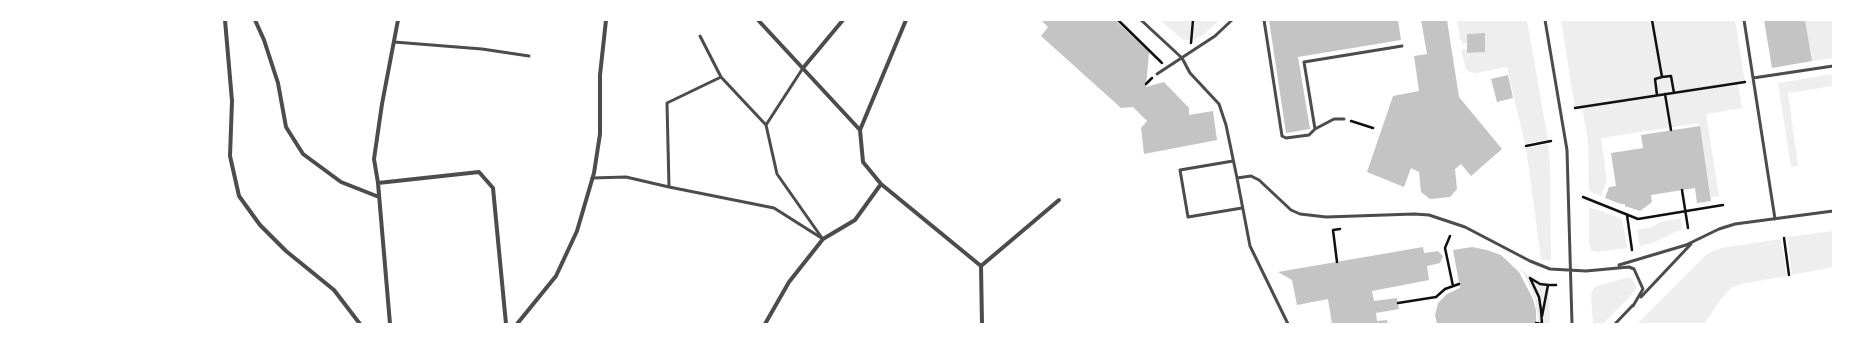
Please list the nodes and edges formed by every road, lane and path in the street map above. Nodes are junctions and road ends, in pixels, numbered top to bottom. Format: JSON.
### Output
{"nodes":[{"id":1,"x":225,"y":20,"type":"edge"},
{"id":2,"x":255,"y":20,"type":"edge"},
{"id":3,"x":398,"y":20,"type":"edge"},
{"id":4,"x":606,"y":20,"type":"edge"},
{"id":5,"x":758,"y":20,"type":"edge"},
{"id":6,"x":843,"y":20,"type":"edge"},
{"id":7,"x":906,"y":20,"type":"edge"},
{"id":8,"x":1118,"y":20,"type":"edge"},
{"id":9,"x":1140,"y":20,"type":"edge"},
{"id":10,"x":1193,"y":20,"type":"edge"},
{"id":11,"x":1232,"y":20,"type":"edge"},
{"id":12,"x":1264,"y":20,"type":"edge"},
{"id":13,"x":1545,"y":20,"type":"edge"},
{"id":14,"x":1652,"y":20,"type":"edge"},
{"id":15,"x":1744,"y":20,"type":"edge"},
{"id":16,"x":700,"y":36,"type":"dead end"},
{"id":17,"x":1191,"y":41,"type":"dead end"},
{"id":18,"x":394,"y":42,"type":"junction"},
{"id":19,"x":1402,"y":46,"type":"dead end"},
{"id":20,"x":529,"y":56,"type":"dead end"},
{"id":21,"x":1182,"y":58,"type":"junction"},
{"id":22,"x":1833,"y":66,"type":"edge"},
{"id":23,"x":803,"y":68,"type":"junction"},
{"id":24,"x":1167,"y":68,"type":"junction"},
{"id":25,"x":1157,"y":74,"type":"dead end"},
{"id":26,"x":1662,"y":77,"type":"junction"},
{"id":27,"x":721,"y":78,"type":"junction"},
{"id":28,"x":1753,"y":78,"type":"junction"},
{"id":29,"x":1149,"y":81,"type":"dead end"},
{"id":30,"x":1745,"y":82,"type":"dead end"},
{"id":31,"x":1146,"y":84,"type":"dead end"},
{"id":32,"x":1674,"y":93,"type":"junction"},
{"id":33,"x":1664,"y":94,"type":"junction"},
{"id":34,"x":1657,"y":95,"type":"junction"},
{"id":35,"x":1575,"y":108,"type":"dead end"},
{"id":36,"x":1344,"y":119,"type":"joint"},
{"id":37,"x":766,"y":125,"type":"junction"},
{"id":38,"x":1373,"y":128,"type":"dead end"},
{"id":39,"x":1315,"y":129,"type":"junction"},
{"id":40,"x":860,"y":130,"type":"junction"},
{"id":41,"x":1670,"y":130,"type":"dead end"},
{"id":42,"x":1551,"y":141,"type":"dead end"},
{"id":43,"x":1526,"y":146,"type":"dead end"},
{"id":44,"x":1233,"y":161,"type":"junction"},
{"id":45,"x":592,"y":178,"type":"junction"},
{"id":46,"x":1237,"y":178,"type":"junction"},
{"id":47,"x":378,"y":183,"type":"junction"},
{"id":48,"x":881,"y":184,"type":"junction"},
{"id":49,"x":670,"y":187,"type":"junction"},
{"id":50,"x":1682,"y":190,"type":"dead end"},
{"id":51,"x":379,"y":197,"type":"junction"},
{"id":52,"x":1583,"y":197,"type":"dead end"},
{"id":53,"x":1060,"y":200,"type":"dead end"},
{"id":54,"x":1723,"y":205,"type":"dead end"},
{"id":55,"x":1242,"y":208,"type":"junction"},
{"id":56,"x":1686,"y":211,"type":"junction"},
{"id":57,"x":1833,"y":211,"type":"edge"},
{"id":58,"x":1627,"y":214,"type":"junction"},
{"id":59,"x":1775,"y":218,"type":"junction"},
{"id":60,"x":1688,"y":228,"type":"dead end"},
{"id":61,"x":1340,"y":229,"type":"dead end"},
{"id":62,"x":1450,"y":236,"type":"dead end"},
{"id":63,"x":1784,"y":238,"type":"dead end"},
{"id":64,"x":823,"y":239,"type":"junction"},
{"id":65,"x":1694,"y":242,"type":"junction"},
{"id":66,"x":1632,"y":250,"type":"dead end"},
{"id":67,"x":1336,"y":262,"type":"dead end"},
{"id":68,"x":981,"y":266,"type":"junction"},
{"id":69,"x":1610,"y":268,"type":"junction"},
{"id":70,"x":1570,"y":272,"type":"junction"},
{"id":71,"x":1789,"y":275,"type":"dead end"},
{"id":72,"x":1459,"y":284,"type":"dead end"},
{"id":73,"x":1548,"y":285,"type":"junction"},
{"id":74,"x":1556,"y":285,"type":"dead end"},
{"id":75,"x":1453,"y":286,"type":"junction"},
{"id":76,"x":1398,"y":304,"type":"dead end"},
{"id":77,"x":1633,"y":306,"type":"junction"},
{"id":78,"x":1542,"y":316,"type":"junction"},
{"id":79,"x":1536,"y":323,"type":"edge"},
{"id":80,"x":360,"y":324,"type":"edge"},
{"id":81,"x":390,"y":324,"type":"edge"},
{"id":82,"x":506,"y":324,"type":"edge"},
{"id":83,"x":517,"y":324,"type":"edge"},
{"id":84,"x":765,"y":324,"type":"edge"},
{"id":85,"x":982,"y":324,"type":"edge"},
{"id":86,"x":1288,"y":324,"type":"edge"},
{"id":87,"x":1572,"y":324,"type":"edge"},
{"id":88,"x":1616,"y":324,"type":"edge"}],
"edges":[{"from":1,"to":80,"type":"street"},
{"from":2,"to":51,"type":"street"},
{"from":3,"to":18,"type":"street"},
{"from":4,"to":45,"type":"street"},
{"from":5,"to":23,"type":"street"},
{"from":6,"to":23,"type":"street"},
{"from":7,"to":40,"type":"street"},
{"from":8,"to":24,"type":"path"},
{"from":9,"to":21,"type":"lane"},
{"from":10,"to":17,"type":"path"},
{"from":11,"to":21,"type":"lane"},
{"from":12,"to":39,"type":"lane"},
{"from":13,"to":70,"type":"lane"},
{"from":14,"to":26,"type":"path"},
{"from":15,"to":28,"type":"lane"},
{"from":16,"to":27,"type":"lane"},
{"from":18,"to":20,"type":"lane"},
{"from":18,"to":47,"type":"street"},
{"from":19,"to":39,"type":"lane"},
{"from":21,"to":24,"type":"lane"},
{"from":21,"to":44,"type":"lane"},
{"from":22,"to":28,"type":"lane"},
{"from":23,"to":37,"type":"lane"},
{"from":23,"to":40,"type":"street"},
{"from":24,"to":25,"type":"lane"},
{"from":26,"to":32,"type":"path"},
{"from":26,"to":34,"type":"path"},
{"from":27,"to":37,"type":"lane"},
{"from":27,"to":49,"type":"lane"},
{"from":28,"to":59,"type":"lane"},
{"from":29,"to":31,"type":"path"},
{"from":30,"to":32,"type":"path"},
{"from":32,"to":33,"type":"path"},
{"from":33,"to":34,"type":"path"},
{"from":33,"to":41,"type":"path"},
{"from":34,"to":35,"type":"path"},
{"from":36,"to":38,"type":"path"},
{"from":36,"to":39,"type":"lane"},
{"from":37,"to":64,"type":"lane"},
{"from":40,"to":48,"type":"street"},
{"from":42,"to":43,"type":"path"},
{"from":44,"to":46,"type":"lane"},
{"from":44,"to":55,"type":"lane"},
{"from":45,"to":49,"type":"lane"},
{"from":45,"to":83,"type":"street"},
{"from":46,"to":55,"type":"lane"},
{"from":46,"to":70,"type":"lane"},
{"from":47,"to":51,"type":"street"},
{"from":47,"to":82,"type":"street"},
{"from":48,"to":64,"type":"street"},
{"from":48,"to":68,"type":"street"},
{"from":49,"to":64,"type":"lane"},
{"from":50,"to":56,"type":"path"},
{"from":51,"to":81,"type":"street"},
{"from":52,"to":58,"type":"path"},
{"from":53,"to":68,"type":"street"},
{"from":54,"to":56,"type":"path"},
{"from":55,"to":86,"type":"lane"},
{"from":56,"to":58,"type":"path"},
{"from":56,"to":60,"type":"path"},
{"from":57,"to":59,"type":"lane"},
{"from":58,"to":66,"type":"path"},
{"from":59,"to":65,"type":"lane"},
{"from":61,"to":67,"type":"path"},
{"from":62,"to":75,"type":"path"},
{"from":63,"to":71,"type":"path"},
{"from":64,"to":84,"type":"street"},
{"from":65,"to":69,"type":"lane"},
{"from":65,"to":77,"type":"lane"},
{"from":68,"to":85,"type":"street"},
{"from":69,"to":70,"type":"lane"},
{"from":69,"to":77,"type":"lane"},
{"from":70,"to":87,"type":"lane"},
{"from":72,"to":75,"type":"path"},
{"from":73,"to":74,"type":"path"},
{"from":73,"to":78,"type":"path"},
{"from":73,"to":78,"type":"path"},
{"from":75,"to":76,"type":"path"},
{"from":77,"to":88,"type":"lane"},
{"from":78,"to":79,"type":"path"}]}
